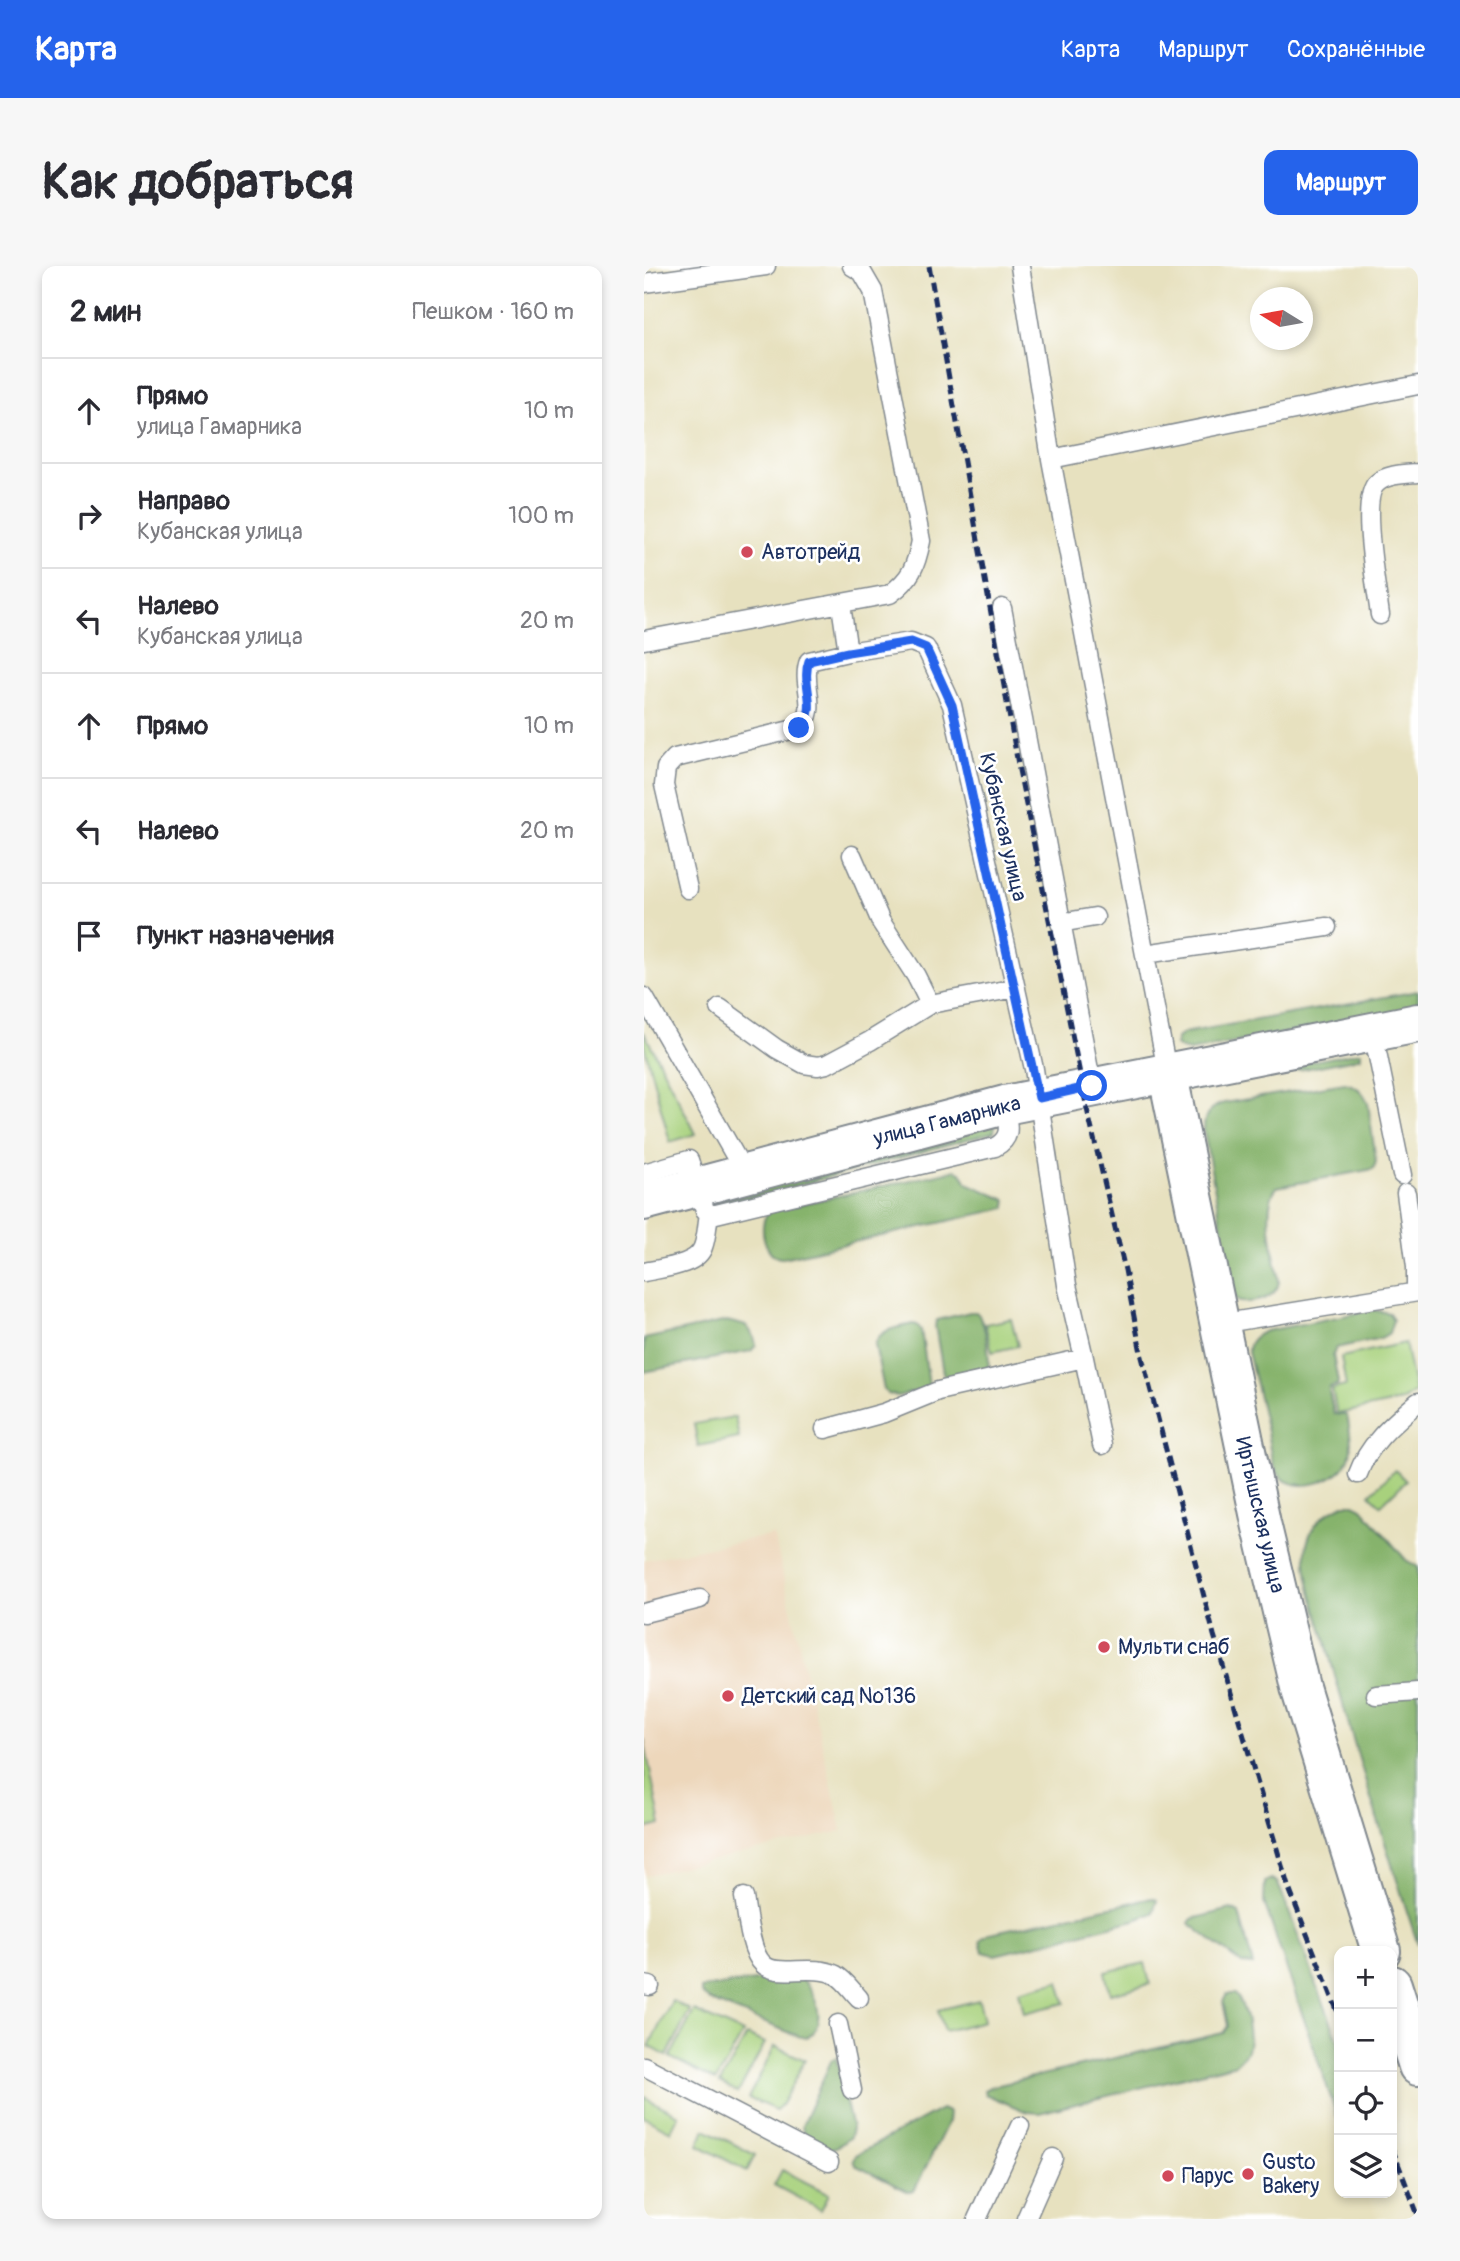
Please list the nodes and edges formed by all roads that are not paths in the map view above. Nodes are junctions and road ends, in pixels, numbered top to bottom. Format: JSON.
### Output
{"nodes":[{"id":1,"x":766,"y":266,"type":"edge"},
{"id":2,"x":852,"y":266,"type":"edge"},
{"id":3,"x":1020,"y":266,"type":"edge"},
{"id":4,"x":644,"y":283,"type":"edge"},
{"id":5,"x":1418,"y":385,"type":"edge"},
{"id":6,"x":1051,"y":459,"type":"junction"},
{"id":7,"x":1418,"y":473,"type":"edge"},
{"id":8,"x":841,"y":605,"type":"junction"},
{"id":9,"x":1002,"y":608,"type":"dead end"},
{"id":10,"x":1380,"y":615,"type":"dead end"},
{"id":11,"x":644,"y":640,"type":"edge"},
{"id":12,"x":848,"y":652,"type":"junction"},
{"id":13,"x":852,"y":855,"type":"dead end"},
{"id":14,"x":688,"y":889,"type":"dead end"},
{"id":15,"x":1095,"y":917,"type":"dead end"},
{"id":16,"x":1060,"y":923,"type":"junction"},
{"id":17,"x":1327,"y":927,"type":"dead end"},
{"id":18,"x":1145,"y":954,"type":"junction"},
{"id":19,"x":1016,"y":988,"type":"junction"},
{"id":20,"x":644,"y":997,"type":"edge"},
{"id":21,"x":930,"y":1004,"type":"junction"},
{"id":22,"x":720,"y":1007,"type":"dead end"},
{"id":23,"x":1418,"y":1023,"type":"edge"},
{"id":24,"x":1373,"y":1032,"type":"junction"},
{"id":25,"x":1167,"y":1071,"type":"junction"},
{"id":26,"x":1092,"y":1086,"type":"junction"},
{"id":27,"x":1022,"y":1101,"type":"junction"},
{"id":28,"x":644,"y":1172,"type":"edge"},
{"id":29,"x":745,"y":1173,"type":"junction"},
{"id":30,"x":1402,"y":1175,"type":"dead end"},
{"id":31,"x":700,"y":1180,"type":"junction"},
{"id":32,"x":1406,"y":1193,"type":"dead end"},
{"id":33,"x":644,"y":1201,"type":"edge"},
{"id":34,"x":1414,"y":1219,"type":"edge"},
{"id":35,"x":644,"y":1272,"type":"edge"},
{"id":36,"x":1417,"y":1292,"type":"edge"},
{"id":37,"x":1219,"y":1324,"type":"junction"},
{"id":38,"x":1084,"y":1358,"type":"junction"},
{"id":39,"x":1418,"y":1402,"type":"edge"},
{"id":40,"x":825,"y":1429,"type":"dead end"},
{"id":41,"x":1102,"y":1445,"type":"dead end"},
{"id":42,"x":1358,"y":1474,"type":"dead end"},
{"id":43,"x":701,"y":1599,"type":"dead end"},
{"id":44,"x":644,"y":1613,"type":"edge"},
{"id":45,"x":1418,"y":1692,"type":"edge"},
{"id":46,"x":1376,"y":1695,"type":"dead end"},
{"id":47,"x":744,"y":1897,"type":"dead end"},
{"id":48,"x":1379,"y":1946,"type":"edge"},
{"id":49,"x":859,"y":1998,"type":"dead end"},
{"id":50,"x":1397,"y":2001,"type":"edge"},
{"id":51,"x":838,"y":2024,"type":"dead end"},
{"id":52,"x":644,"y":2066,"type":"edge"},
{"id":53,"x":1418,"y":2066,"type":"edge"},
{"id":54,"x":852,"y":2090,"type":"dead end"},
{"id":55,"x":1020,"y":2126,"type":"dead end"},
{"id":56,"x":1052,"y":2158,"type":"dead end"},
{"id":57,"x":829,"y":2162,"type":"dead end"},
{"id":58,"x":977,"y":2219,"type":"edge"},
{"id":59,"x":1026,"y":2219,"type":"edge"}],
"edges":[{"from":1,"to":4,"type":"lane"},
{"from":2,"to":8,"type":"lane"},
{"from":3,"to":6,"type":"lane"},
{"from":5,"to":6,"type":"lane"},
{"from":6,"to":18,"type":"lane"},
{"from":7,"to":10,"type":"lane"},
{"from":8,"to":11,"type":"lane"},
{"from":8,"to":12,"type":"lane"},
{"from":9,"to":16,"type":"lane"},
{"from":12,"to":14,"type":"lane","name":"Кубанская улица"},
{"from":12,"to":19,"type":"lane","name":"Кубанская улица"},
{"from":13,"to":21,"type":"lane"},
{"from":15,"to":16,"type":"lane"},
{"from":16,"to":26,"type":"lane"},
{"from":17,"to":18,"type":"lane"},
{"from":18,"to":25,"type":"lane"},
{"from":19,"to":21,"type":"lane"},
{"from":19,"to":27,"type":"lane","name":"Кубанская улица"},
{"from":20,"to":29,"type":"lane"},
{"from":21,"to":22,"type":"lane"},
{"from":23,"to":24,"type":"main road","name":"улица Гамарника"},
{"from":24,"to":25,"type":"main road","name":"улица Гамарника"},
{"from":24,"to":30,"type":"lane"},
{"from":25,"to":26,"type":"main road","name":"улица Гамарника"},
{"from":25,"to":37,"type":"main road","name":"Иртышская улица"},
{"from":26,"to":27,"type":"main road","name":"улица Гамарника"},
{"from":27,"to":29,"type":"main road","name":"улица Гамарника"},
{"from":27,"to":31,"type":"lane"},
{"from":27,"to":38,"type":"lane"},
{"from":28,"to":31,"type":"lane"},
{"from":29,"to":31,"type":"main road","name":"улица Гамарника"},
{"from":31,"to":33,"type":"main road","name":"улица Гамарника"},
{"from":31,"to":35,"type":"lane"},
{"from":32,"to":34,"type":"lane"},
{"from":34,"to":36,"type":"lane"},
{"from":36,"to":37,"type":"lane"},
{"from":37,"to":48,"type":"main road","name":"Иртышская улица"},
{"from":38,"to":40,"type":"lane"},
{"from":38,"to":41,"type":"lane"},
{"from":39,"to":42,"type":"lane"},
{"from":43,"to":44,"type":"lane"},
{"from":45,"to":46,"type":"lane"},
{"from":47,"to":49,"type":"lane"},
{"from":50,"to":53,"type":"main road"},
{"from":51,"to":54,"type":"lane"},
{"from":52,"to":57,"type":"lane"},
{"from":55,"to":58,"type":"lane"},
{"from":56,"to":59,"type":"lane"}]}
